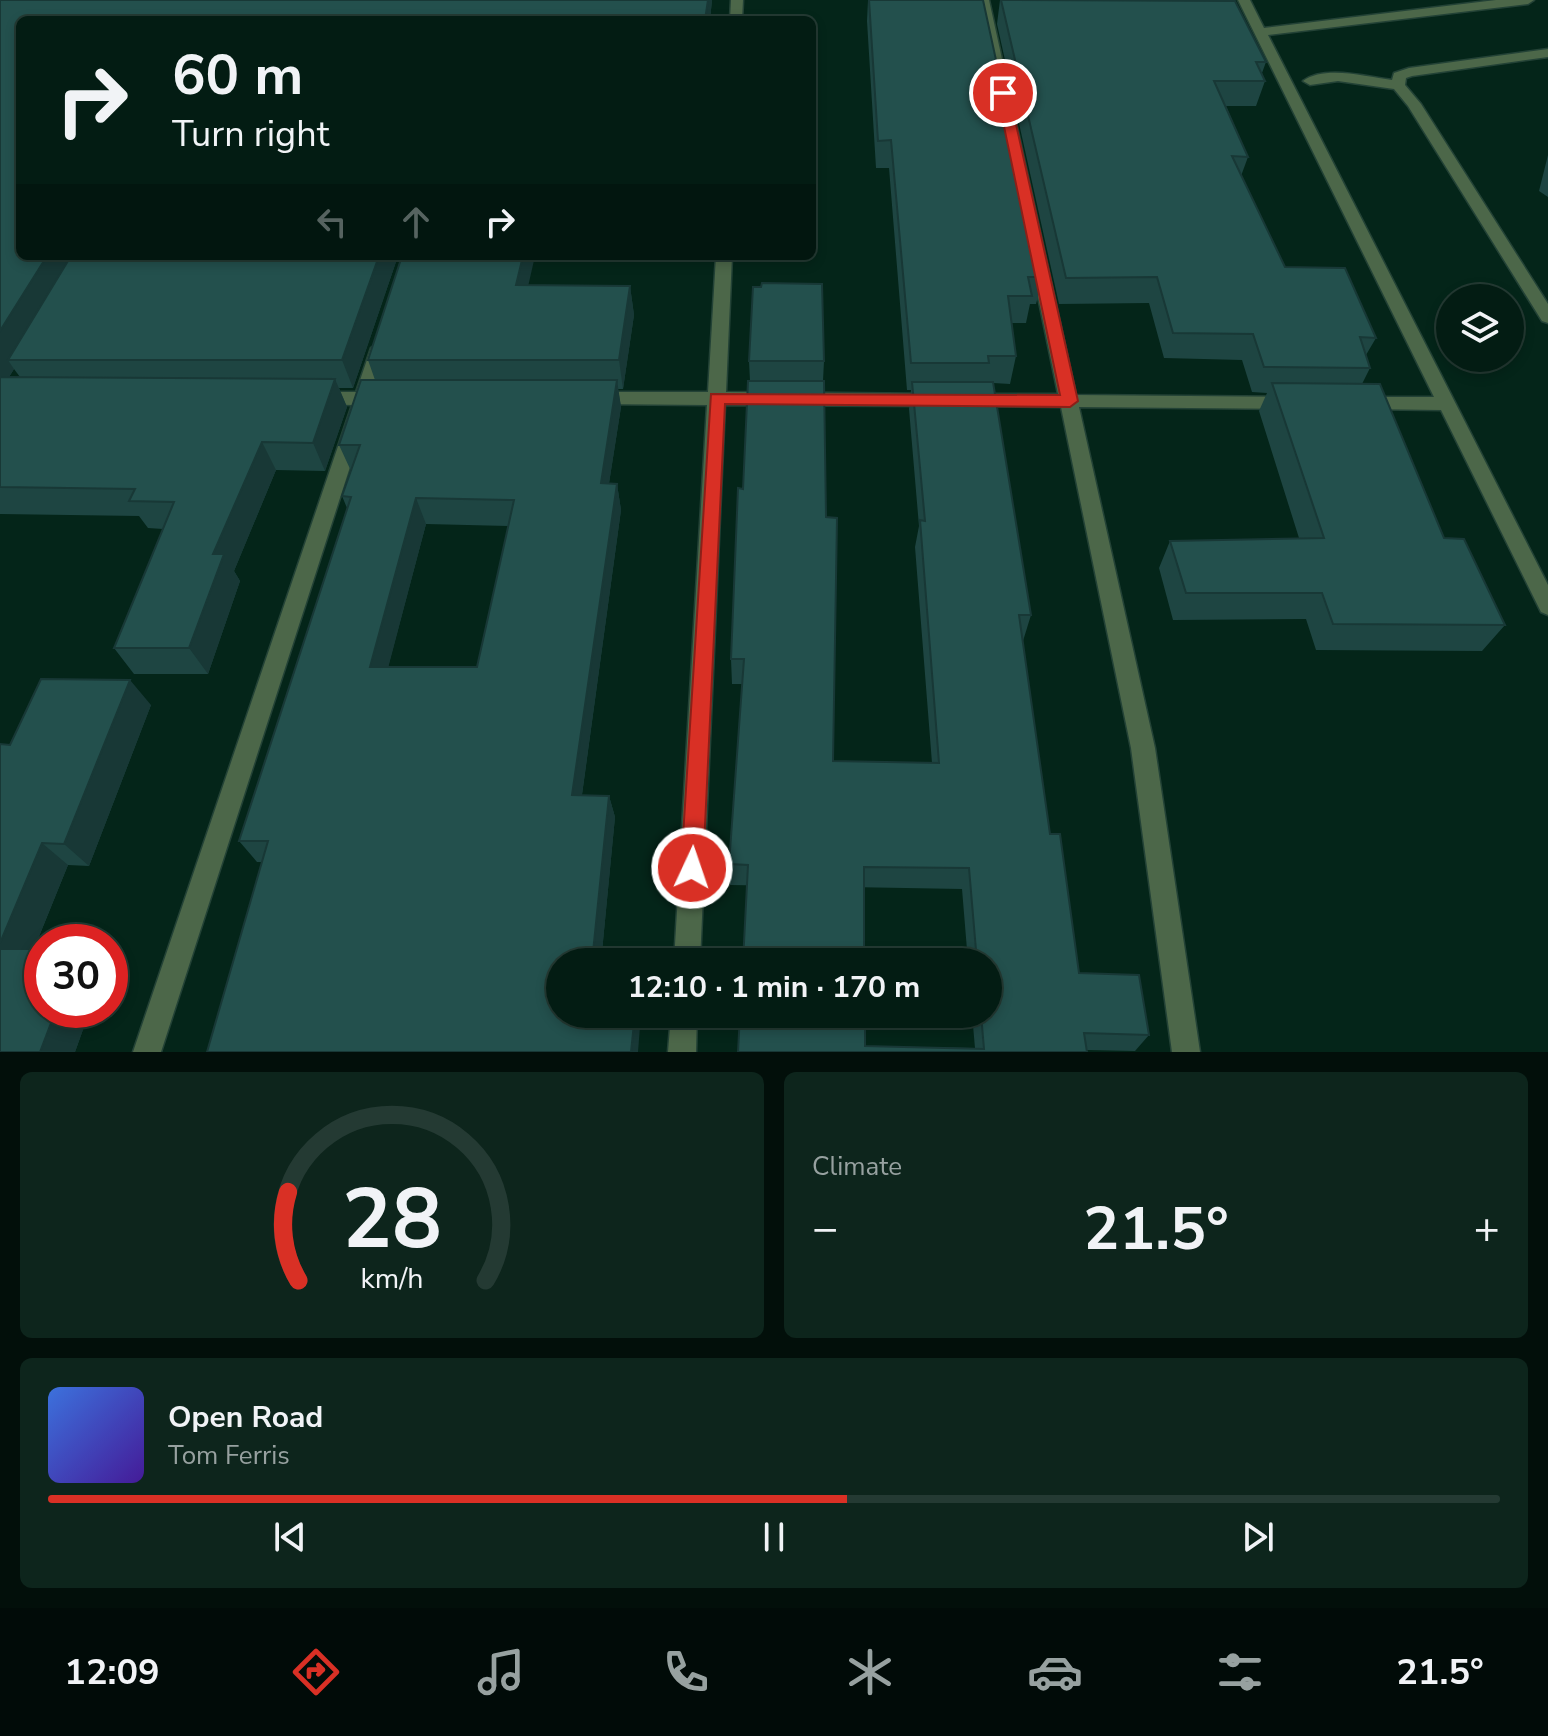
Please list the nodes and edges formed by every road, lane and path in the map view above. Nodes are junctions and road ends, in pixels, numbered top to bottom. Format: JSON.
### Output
{"nodes":[{"id":1,"x":983,"y":0,"type":"edge"},
{"id":2,"x":1244,"y":0,"type":"edge"},
{"id":3,"x":1528,"y":0,"type":"edge"},
{"id":4,"x":1260,"y":32,"type":"junction"},
{"id":5,"x":1548,"y":53,"type":"edge"},
{"id":6,"x":1310,"y":81,"type":"dead end"},
{"id":7,"x":1398,"y":85,"type":"junction"},
{"id":8,"x":724,"y":260,"type":"edge"},
{"id":9,"x":1548,"y":317,"type":"edge"},
{"id":10,"x":386,"y":327,"type":"edge"},
{"id":11,"x":302,"y":398,"type":"edge"},
{"id":12,"x":579,"y":398,"type":"edge"},
{"id":13,"x":717,"y":398,"type":"junction"},
{"id":14,"x":364,"y":399,"type":"junction"},
{"id":15,"x":395,"y":399,"type":"edge"},
{"id":16,"x":1070,"y":401,"type":"junction"},
{"id":17,"x":1305,"y":403,"type":"edge"},
{"id":18,"x":1336,"y":403,"type":"edge"},
{"id":19,"x":1446,"y":404,"type":"junction"},
{"id":20,"x":1548,"y":606,"type":"edge"},
{"id":21,"x":688,"y":948,"type":"edge"},
{"id":22,"x":683,"y":1028,"type":"edge"},
{"id":23,"x":147,"y":1052,"type":"edge"},
{"id":24,"x":682,"y":1052,"type":"edge"},
{"id":25,"x":1186,"y":1052,"type":"edge"}],
"edges":[{"from":1,"to":16,"type":"street"},
{"from":2,"to":4,"type":"street"},
{"from":3,"to":4,"type":"street"},
{"from":4,"to":19,"type":"street"},
{"from":5,"to":7,"type":"street"},
{"from":6,"to":7,"type":"street"},
{"from":7,"to":9,"type":"street"},
{"from":8,"to":13,"type":"street"},
{"from":10,"to":14,"type":"street"},
{"from":11,"to":14,"type":"street"},
{"from":12,"to":13,"type":"street"},
{"from":13,"to":16,"type":"street"},
{"from":13,"to":21,"type":"street"},
{"from":14,"to":15,"type":"street"},
{"from":14,"to":23,"type":"street"},
{"from":16,"to":17,"type":"street"},
{"from":16,"to":25,"type":"street"},
{"from":18,"to":19,"type":"street"},
{"from":19,"to":20,"type":"street"},
{"from":22,"to":24,"type":"street"}]}
